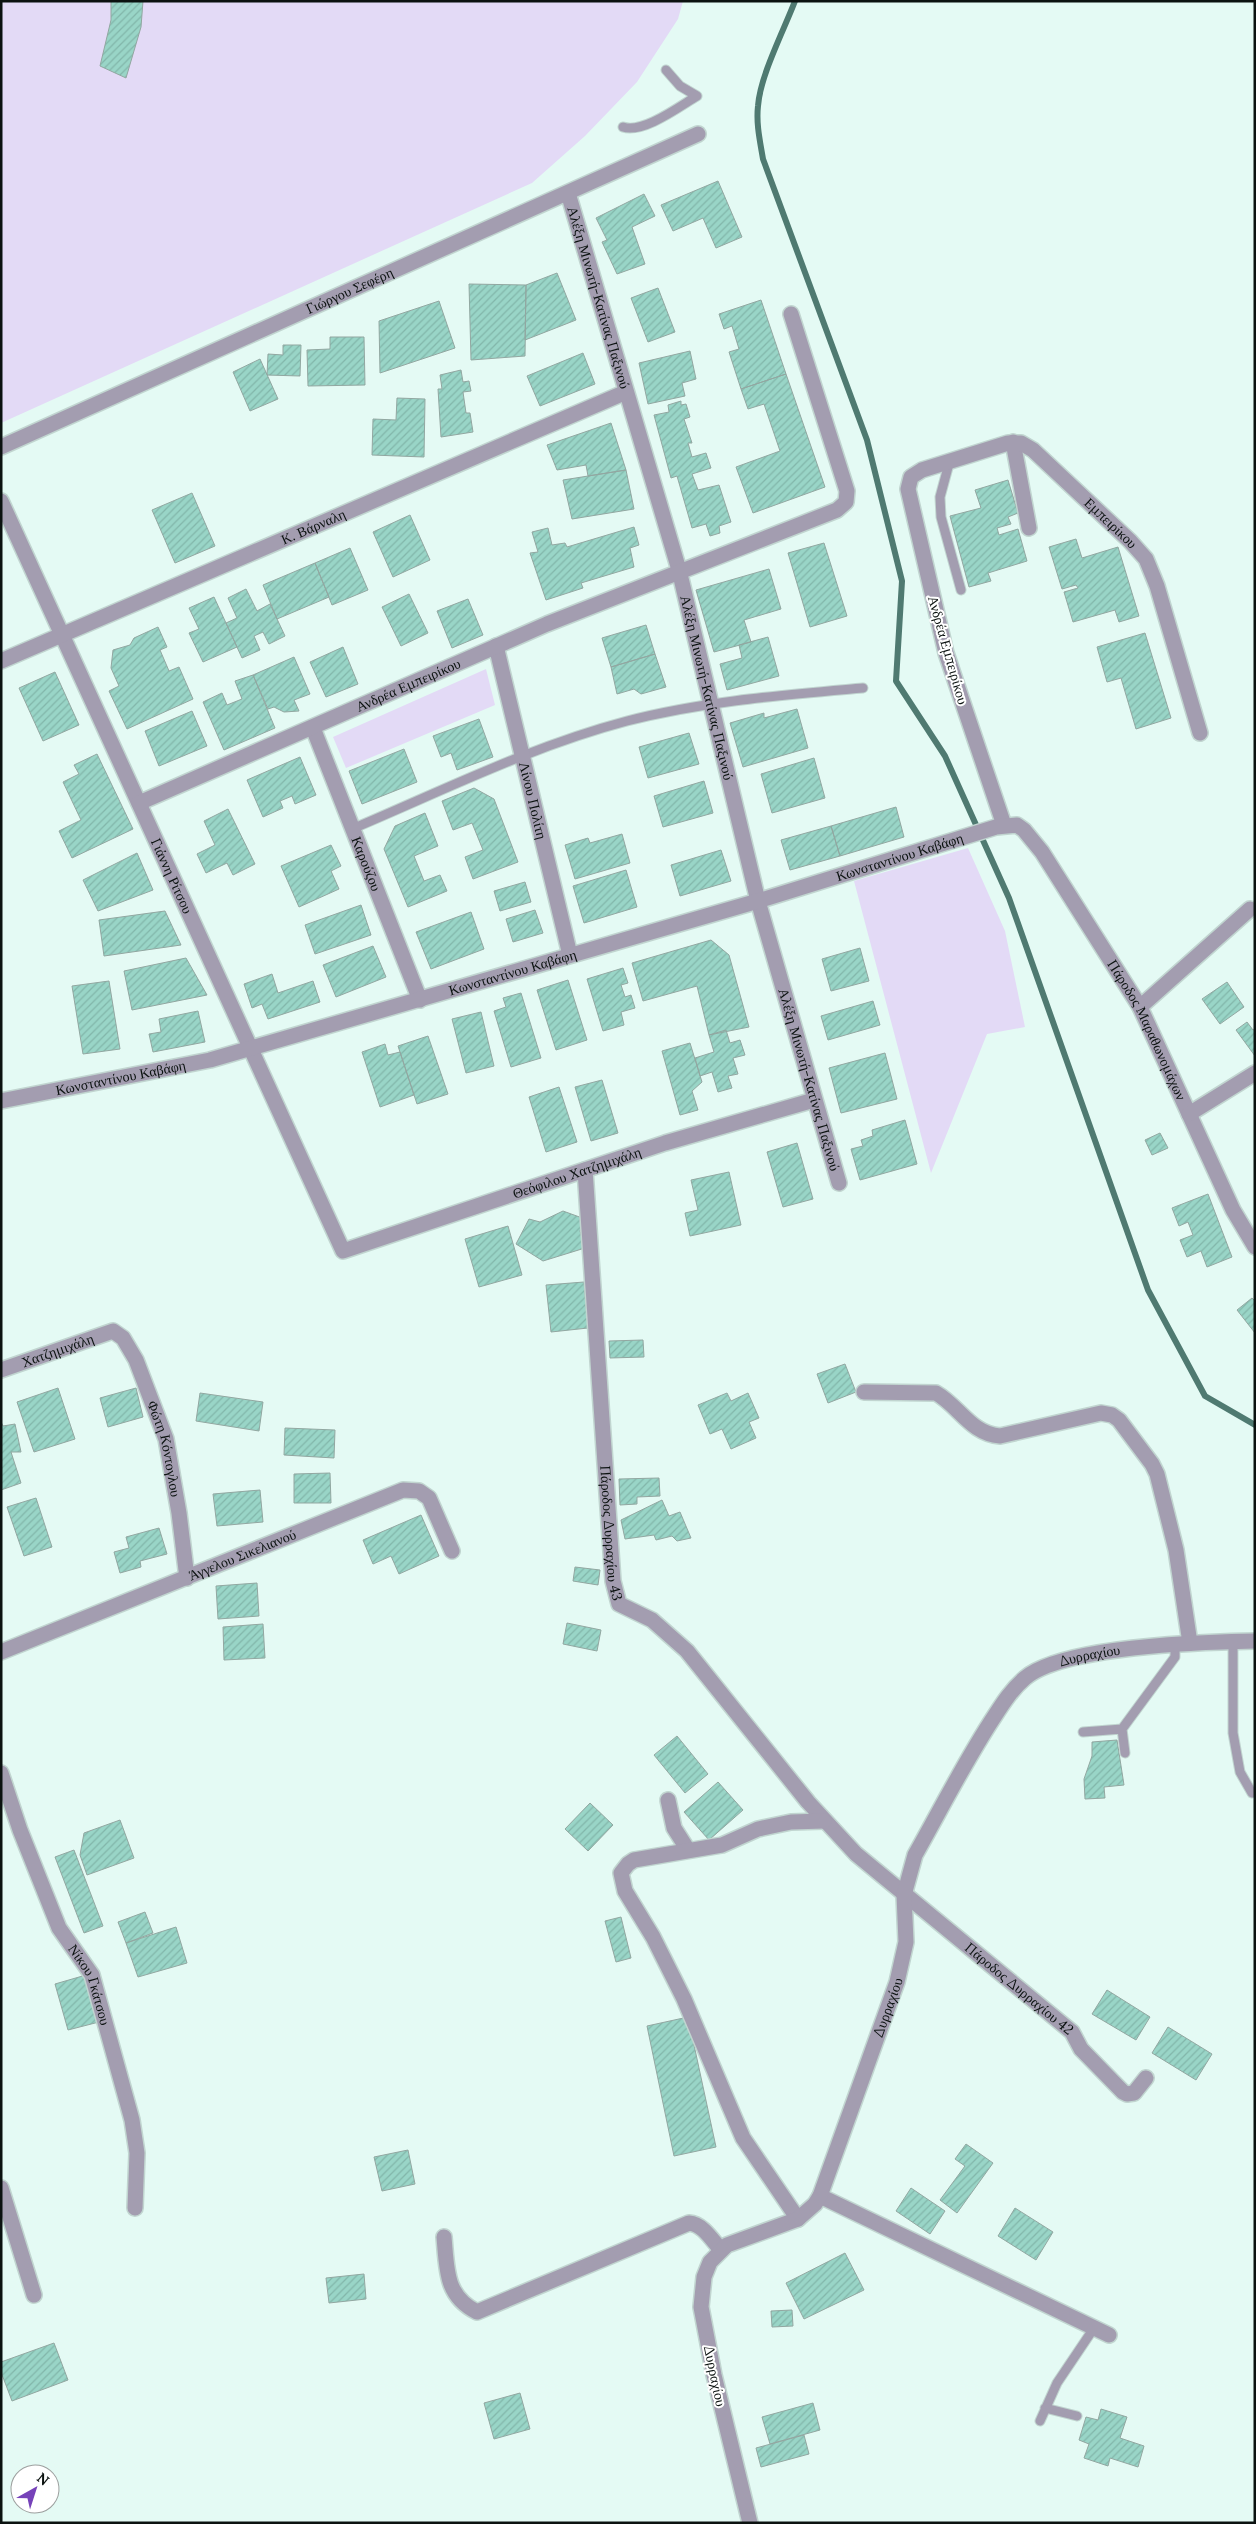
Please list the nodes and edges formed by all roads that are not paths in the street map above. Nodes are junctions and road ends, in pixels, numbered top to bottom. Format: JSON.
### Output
{"nodes":[{"id":1,"x":666,"y":70,"type":"dead end"},
{"id":2,"x":623,"y":127,"type":"dead end"},
{"id":3,"x":698,"y":134,"type":"dead end"},
{"id":4,"x":568,"y":193,"type":"junction"},
{"id":5,"x":791,"y":314,"type":"dead end"},
{"id":6,"x":626,"y":392,"type":"junction"},
{"id":7,"x":1013,"y":442,"type":"junction"},
{"id":8,"x":1,"y":447,"type":"edge"},
{"id":9,"x":950,"y":460,"type":"junction"},
{"id":10,"x":1,"y":501,"type":"edge"},
{"id":11,"x":1030,"y":528,"type":"dead end"},
{"id":12,"x":679,"y":570,"type":"junction"},
{"id":13,"x":962,"y":590,"type":"dead end"},
{"id":14,"x":62,"y":634,"type":"junction"},
{"id":15,"x":496,"y":646,"type":"junction"},
{"id":16,"x":1,"y":661,"type":"edge"},
{"id":17,"x":863,"y":688,"type":"dead end"},
{"id":18,"x":712,"y":704,"type":"junction"},
{"id":19,"x":313,"y":728,"type":"junction"},
{"id":20,"x":1200,"y":733,"type":"dead end"},
{"id":21,"x":522,"y":757,"type":"junction"},
{"id":22,"x":139,"y":803,"type":"junction"},
{"id":23,"x":1006,"y":826,"type":"junction"},
{"id":24,"x":352,"y":829,"type":"junction"},
{"id":25,"x":758,"y":901,"type":"junction"},
{"id":26,"x":1250,"y":909,"type":"dead end"},
{"id":27,"x":570,"y":955,"type":"junction"},
{"id":28,"x":420,"y":1000,"type":"junction"},
{"id":29,"x":1140,"y":1007,"type":"junction"},
{"id":30,"x":251,"y":1048,"type":"junction"},
{"id":31,"x":1255,"y":1073,"type":"edge"},
{"id":32,"x":814,"y":1100,"type":"junction"},
{"id":33,"x":1,"y":1101,"type":"edge"},
{"id":34,"x":1189,"y":1114,"type":"junction"},
{"id":35,"x":585,"y":1170,"type":"junction"},
{"id":36,"x":839,"y":1183,"type":"dead end"},
{"id":37,"x":1255,"y":1248,"type":"edge"},
{"id":38,"x":343,"y":1251,"type":"joint"},
{"id":39,"x":113,"y":1331,"type":"joint"},
{"id":40,"x":1,"y":1370,"type":"edge"},
{"id":41,"x":864,"y":1392,"type":"dead end"},
{"id":42,"x":452,"y":1551,"type":"dead end"},
{"id":43,"x":187,"y":1578,"type":"junction"},
{"id":44,"x":1255,"y":1641,"type":"edge"},
{"id":45,"x":1233,"y":1642,"type":"junction"},
{"id":46,"x":1182,"y":1644,"type":"junction"},
{"id":47,"x":1,"y":1652,"type":"edge"},
{"id":48,"x":1122,"y":1729,"type":"junction"},
{"id":49,"x":1083,"y":1732,"type":"dead end"},
{"id":50,"x":1125,"y":1753,"type":"dead end"},
{"id":51,"x":1,"y":1772,"type":"edge"},
{"id":52,"x":1252,"y":1793,"type":"dead end"},
{"id":53,"x":668,"y":1800,"type":"dead end"},
{"id":54,"x":824,"y":1821,"type":"junction"},
{"id":55,"x":688,"y":1850,"type":"junction"},
{"id":56,"x":904,"y":1895,"type":"junction"},
{"id":57,"x":1146,"y":2078,"type":"dead end"},
{"id":58,"x":1,"y":2188,"type":"edge"},
{"id":59,"x":820,"y":2196,"type":"junction"},
{"id":60,"x":135,"y":2208,"type":"dead end"},
{"id":61,"x":798,"y":2219,"type":"junction"},
{"id":62,"x":444,"y":2237,"type":"dead end"},
{"id":63,"x":720,"y":2250,"type":"junction"},
{"id":64,"x":34,"y":2295,"type":"dead end"},
{"id":65,"x":1094,"y":2328,"type":"junction"},
{"id":66,"x":1110,"y":2335,"type":"dead end"},
{"id":67,"x":1045,"y":2408,"type":"junction"},
{"id":68,"x":1076,"y":2416,"type":"dead end"},
{"id":69,"x":1040,"y":2421,"type":"dead end"},
{"id":70,"x":750,"y":2523,"type":"edge"}],
"edges":[{"from":1,"to":2,"type":"lane"},
{"from":3,"to":4,"type":"street","name":"Γιώργου Σεφέρη"},
{"from":4,"to":6,"type":"street","name":"Αλέξη Μινωτή-Κατίνας Παξινού"},
{"from":4,"to":8,"type":"street","name":"Γιώργου Σεφέρη"},
{"from":5,"to":12,"type":"street","name":"Ανδρέα Εμπειρίκου"},
{"from":6,"to":12,"type":"street","name":"Αλέξη Μινωτή-Κατίνας Παξινού"},
{"from":6,"to":14,"type":"street","name":"Κ. Βάρναλη"},
{"from":7,"to":9,"type":"street"},
{"from":7,"to":11,"type":"street"},
{"from":7,"to":20,"type":"street","name":"Εμπειρίκου"},
{"from":9,"to":13,"type":"lane"},
{"from":9,"to":23,"type":"street","name":"Ανδρέα Εμπειρίκου"},
{"from":10,"to":14,"type":"street","name":"Γιάννη Ρίτσου"},
{"from":12,"to":15,"type":"street","name":"Ανδρέα Εμπειρίκου"},
{"from":12,"to":18,"type":"street","name":"Αλέξη Μινωτή-Κατίνας Παξινού"},
{"from":14,"to":16,"type":"street","name":"Κ. Βάρναλη"},
{"from":14,"to":22,"type":"street","name":"Γιάννη Ρίτσου"},
{"from":15,"to":19,"type":"street","name":"Ανδρέα Εμπειρίκου"},
{"from":15,"to":21,"type":"street","name":"Λίνου Πολίτη"},
{"from":17,"to":18,"type":"lane"},
{"from":18,"to":21,"type":"lane"},
{"from":18,"to":25,"type":"street","name":"Αλέξη Μινωτή-Κατίνας Παξινού"},
{"from":19,"to":22,"type":"street","name":"Ανδρέα Εμπειρίκου"},
{"from":19,"to":24,"type":"street","name":"Καρούζου"},
{"from":21,"to":24,"type":"lane"},
{"from":21,"to":27,"type":"street","name":"Λίνου Πολίτη"},
{"from":22,"to":30,"type":"street","name":"Γιάννη Ρίτσου"},
{"from":23,"to":25,"type":"street","name":"Κωνσταντίνου Καβάφη"},
{"from":23,"to":29,"type":"street","name":"Πάροδος Μαραθωνομάχων"},
{"from":24,"to":28,"type":"street","name":"Καρούζου"},
{"from":25,"to":27,"type":"street","name":"Κωνσταντίνου Καβάφη"},
{"from":25,"to":32,"type":"street","name":"Αλέξη Μινωτή-Κατίνας Παξινού"},
{"from":26,"to":29,"type":"street"},
{"from":27,"to":28,"type":"street","name":"Κωνσταντίνου Καβάφη"},
{"from":28,"to":30,"type":"street","name":"Κωνσταντίνου Καβάφη"},
{"from":29,"to":34,"type":"street","name":"Πάροδος Μαραθωνομάχων"},
{"from":30,"to":33,"type":"street","name":"Κωνσταντίνου Καβάφη"},
{"from":30,"to":38,"type":"street","name":"Γιάννη Ρίτσου"},
{"from":31,"to":34,"type":"street"},
{"from":32,"to":35,"type":"street","name":"Θεόφιλου Χατζημιχάλη"},
{"from":32,"to":36,"type":"street","name":"Αλέξη Μινωτή-Κατίνας Παξινού"},
{"from":34,"to":37,"type":"street","name":"Πάροδος Μαραθωνομάχων"},
{"from":35,"to":38,"type":"street","name":"Θεόφιλου Χατζημιχάλη"},
{"from":35,"to":54,"type":"street","name":"Πάροδος Δυρραχίου 43"},
{"from":39,"to":40,"type":"street","name":"Χατζημιχάλη"},
{"from":39,"to":43,"type":"street","name":"Φώτη Κόντογλου"},
{"from":41,"to":46,"type":"street"},
{"from":42,"to":43,"type":"street","name":"Άγγελου Σικελιανού"},
{"from":43,"to":47,"type":"street","name":"Άγγελου Σικελιανού"},
{"from":44,"to":45,"type":"street","name":"Δυρραχίου"},
{"from":45,"to":46,"type":"street","name":"Δυρραχίου"},
{"from":45,"to":52,"type":"lane"},
{"from":46,"to":48,"type":"lane"},
{"from":46,"to":56,"type":"street","name":"Δυρραχίου"},
{"from":48,"to":49,"type":"lane"},
{"from":48,"to":50,"type":"lane"},
{"from":51,"to":60,"type":"street","name":"Νίκου Γκάτσου"},
{"from":53,"to":55,"type":"street"},
{"from":54,"to":55,"type":"street"},
{"from":54,"to":56,"type":"street","name":"Πάροδος Δυρραχίου 43"},
{"from":55,"to":61,"type":"street"},
{"from":56,"to":57,"type":"street","name":"Πάροδος Δυρραχίου 42"},
{"from":56,"to":59,"type":"street","name":"Δυρραχίου"},
{"from":58,"to":64,"type":"street"},
{"from":59,"to":61,"type":"street","name":"Δυρραχίου"},
{"from":59,"to":65,"type":"street"},
{"from":61,"to":63,"type":"street","name":"Δυρραχίου"},
{"from":62,"to":63,"type":"street"},
{"from":63,"to":70,"type":"street","name":"Δυρραχίου"},
{"from":65,"to":66,"type":"street"},
{"from":65,"to":67,"type":"lane"},
{"from":67,"to":68,"type":"lane"},
{"from":67,"to":69,"type":"lane"}]}
